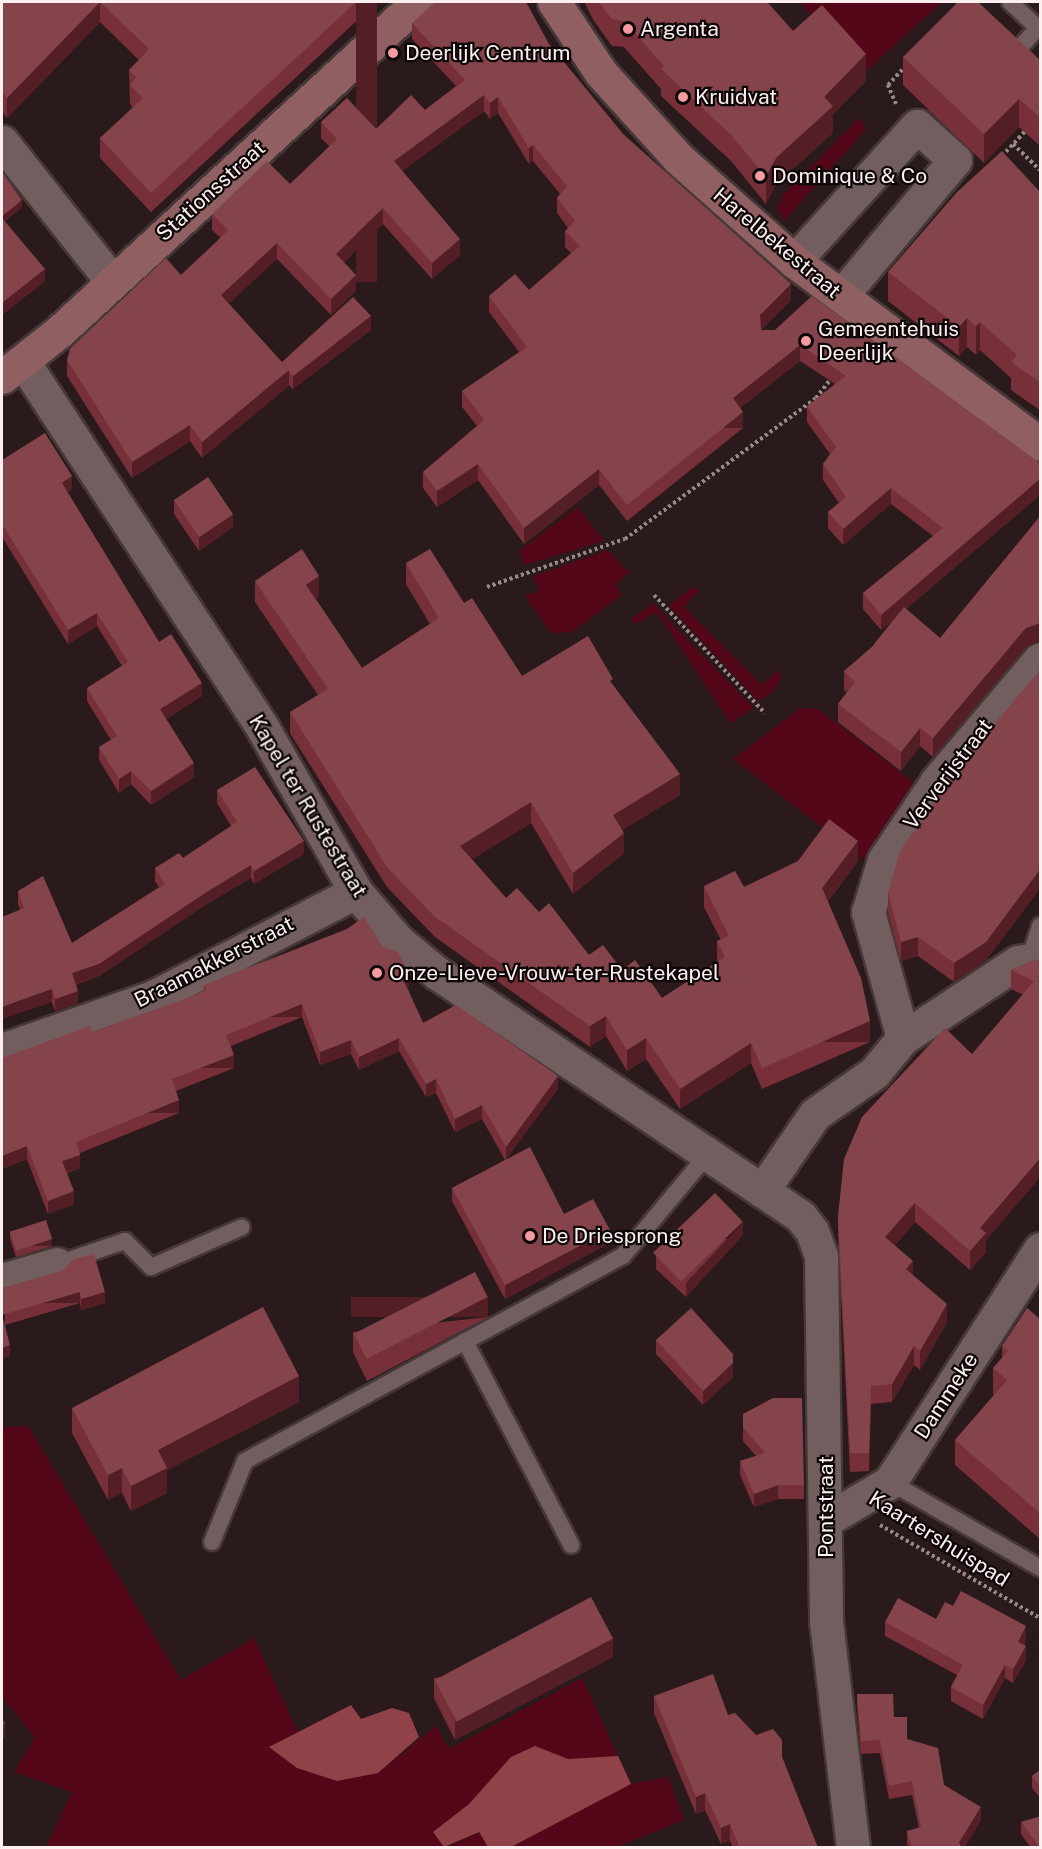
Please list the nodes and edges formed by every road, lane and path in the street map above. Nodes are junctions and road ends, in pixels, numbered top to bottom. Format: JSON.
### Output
{"nodes":[{"id":1,"x":418,"y":2,"type":"edge"},
{"id":2,"x":554,"y":2,"type":"edge"},
{"id":3,"x":1010,"y":2,"type":"edge"},
{"id":4,"x":1039,"y":27,"type":"edge"},
{"id":5,"x":1016,"y":52,"type":"edge"},
{"id":6,"x":911,"y":61,"type":"edge"},
{"id":7,"x":1034,"y":122,"type":"edge"},
{"id":8,"x":917,"y":126,"type":"junction"},
{"id":9,"x":2,"y":142,"type":"edge"},
{"id":10,"x":1013,"y":144,"type":"junction"},
{"id":11,"x":999,"y":159,"type":"edge"},
{"id":12,"x":1041,"y":170,"type":"edge"},
{"id":13,"x":795,"y":261,"type":"junction"},
{"id":14,"x":111,"y":280,"type":"junction"},
{"id":15,"x":825,"y":293,"type":"junction"},
{"id":16,"x":13,"y":370,"type":"edge"},
{"id":17,"x":838,"y":370,"type":"edge"},
{"id":18,"x":1041,"y":444,"type":"edge"},
{"id":19,"x":487,"y":587,"type":"dead end"},
{"id":20,"x":654,"y":595,"type":"dead end"},
{"id":21,"x":1041,"y":658,"type":"edge"},
{"id":22,"x":765,"y":713,"type":"dead end"},
{"id":23,"x":356,"y":892,"type":"junction"},
{"id":24,"x":1041,"y":926,"type":"edge"},
{"id":25,"x":1035,"y":959,"type":"edge"},
{"id":26,"x":903,"y":1038,"type":"junction"},
{"id":27,"x":2,"y":1050,"type":"edge"},
{"id":28,"x":708,"y":1154,"type":"junction"},
{"id":29,"x":762,"y":1191,"type":"junction"},
{"id":30,"x":242,"y":1227,"type":"dead end"},
{"id":31,"x":1040,"y":1251,"type":"edge"},
{"id":32,"x":57,"y":1264,"type":"joint"},
{"id":33,"x":2,"y":1280,"type":"edge"},
{"id":34,"x":465,"y":1341,"type":"junction"},
{"id":35,"x":890,"y":1482,"type":"junction"},
{"id":36,"x":840,"y":1512,"type":"junction"},
{"id":37,"x":212,"y":1542,"type":"dead end"},
{"id":38,"x":571,"y":1545,"type":"dead end"},
{"id":39,"x":1041,"y":1568,"type":"edge"},
{"id":40,"x":1041,"y":1618,"type":"edge"},
{"id":41,"x":853,"y":1848,"type":"edge"}],
"edges":[{"from":1,"to":14,"type":"street","name":"Stationsstraat"},
{"from":2,"to":13,"type":"street","name":"Harelbekestraat"},
{"from":3,"to":4,"type":"lane"},
{"from":4,"to":5,"type":"lane"},
{"from":6,"to":8,"type":"path"},
{"from":7,"to":10,"type":"path"},
{"from":8,"to":13,"type":"street"},
{"from":8,"to":15,"type":"street"},
{"from":9,"to":14,"type":"street"},
{"from":10,"to":11,"type":"path"},
{"from":10,"to":12,"type":"path"},
{"from":13,"to":15,"type":"street","name":"Harelbekestraat"},
{"from":14,"to":16,"type":"street","name":"Stationsstraat"},
{"from":15,"to":18,"type":"street","name":"Harelbekestraat"},
{"from":16,"to":23,"type":"street","name":"Kapel ter Rustestraat"},
{"from":17,"to":19,"type":"path"},
{"from":20,"to":22,"type":"path"},
{"from":21,"to":26,"type":"street","name":"Ververijstraat"},
{"from":23,"to":27,"type":"street","name":"Braamakkerstraat"},
{"from":23,"to":28,"type":"street","name":"Kapel ter Rustestraat"},
{"from":24,"to":25,"type":"lane"},
{"from":25,"to":26,"type":"street"},
{"from":26,"to":29,"type":"street"},
{"from":28,"to":29,"type":"street","name":"Kapel ter Rustestraat"},
{"from":28,"to":34,"type":"lane"},
{"from":29,"to":36,"type":"street","name":"Pontstraat"},
{"from":30,"to":32,"type":"lane"},
{"from":31,"to":35,"type":"street","name":"Dammeke"},
{"from":32,"to":33,"type":"street"},
{"from":34,"to":37,"type":"lane"},
{"from":34,"to":38,"type":"lane"},
{"from":35,"to":36,"type":"street","name":"Dammeke"},
{"from":35,"to":39,"type":"lane"},
{"from":36,"to":40,"type":"path","name":"Kaartershuispad"},
{"from":36,"to":41,"type":"street","name":"Pontstraat"}]}
